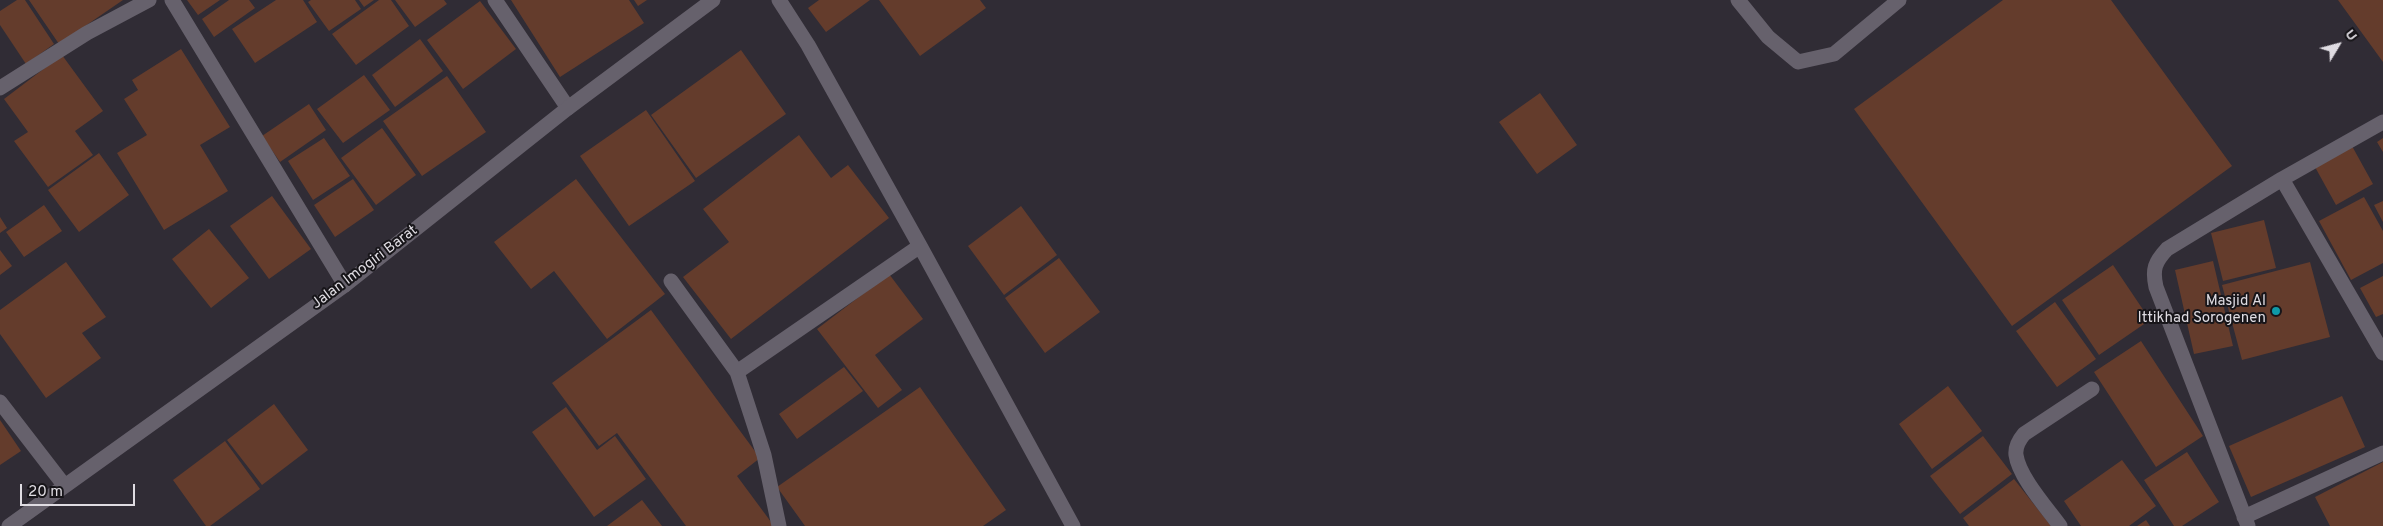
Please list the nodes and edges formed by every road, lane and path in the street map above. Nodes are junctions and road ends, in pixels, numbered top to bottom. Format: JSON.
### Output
{"nodes":[{"id":1,"x":148,"y":0,"type":"edge"},
{"id":2,"x":172,"y":0,"type":"edge"},
{"id":3,"x":495,"y":0,"type":"edge"},
{"id":4,"x":713,"y":0,"type":"edge"},
{"id":5,"x":779,"y":0,"type":"edge"},
{"id":6,"x":1738,"y":0,"type":"edge"},
{"id":7,"x":1899,"y":0,"type":"edge"},
{"id":8,"x":0,"y":88,"type":"edge"},
{"id":9,"x":568,"y":108,"type":"junction"},
{"id":10,"x":2383,"y":122,"type":"edge"},
{"id":11,"x":2282,"y":179,"type":"junction"},
{"id":12,"x":920,"y":246,"type":"junction"},
{"id":13,"x":671,"y":281,"type":"dead end"},
{"id":14,"x":345,"y":285,"type":"junction"},
{"id":15,"x":2383,"y":352,"type":"edge"},
{"id":16,"x":738,"y":372,"type":"junction"},
{"id":17,"x":2092,"y":389,"type":"dead end"},
{"id":18,"x":0,"y":402,"type":"edge"},
{"id":19,"x":2383,"y":453,"type":"edge"},
{"id":20,"x":64,"y":485,"type":"junction"},
{"id":21,"x":2246,"y":521,"type":"edge"},
{"id":22,"x":9,"y":526,"type":"edge"},
{"id":23,"x":779,"y":526,"type":"edge"},
{"id":24,"x":1073,"y":526,"type":"edge"},
{"id":25,"x":2060,"y":526,"type":"edge"}],
"edges":[{"from":1,"to":8,"type":"street"},
{"from":2,"to":14,"type":"street"},
{"from":3,"to":9,"type":"street"},
{"from":4,"to":9,"type":"street","name":"Jalan Imogiri Barat"},
{"from":5,"to":12,"type":"street"},
{"from":6,"to":7,"type":"street"},
{"from":9,"to":14,"type":"street","name":"Jalan Imogiri Barat"},
{"from":10,"to":11,"type":"street"},
{"from":11,"to":15,"type":"street"},
{"from":11,"to":21,"type":"street"},
{"from":12,"to":16,"type":"street"},
{"from":12,"to":24,"type":"street"},
{"from":13,"to":16,"type":"street"},
{"from":14,"to":20,"type":"street","name":"Jalan Imogiri Barat"},
{"from":16,"to":23,"type":"street"},
{"from":17,"to":25,"type":"street"},
{"from":18,"to":20,"type":"street"},
{"from":19,"to":21,"type":"street"},
{"from":20,"to":22,"type":"street","name":"Jalan Imogiri Barat"}]}
